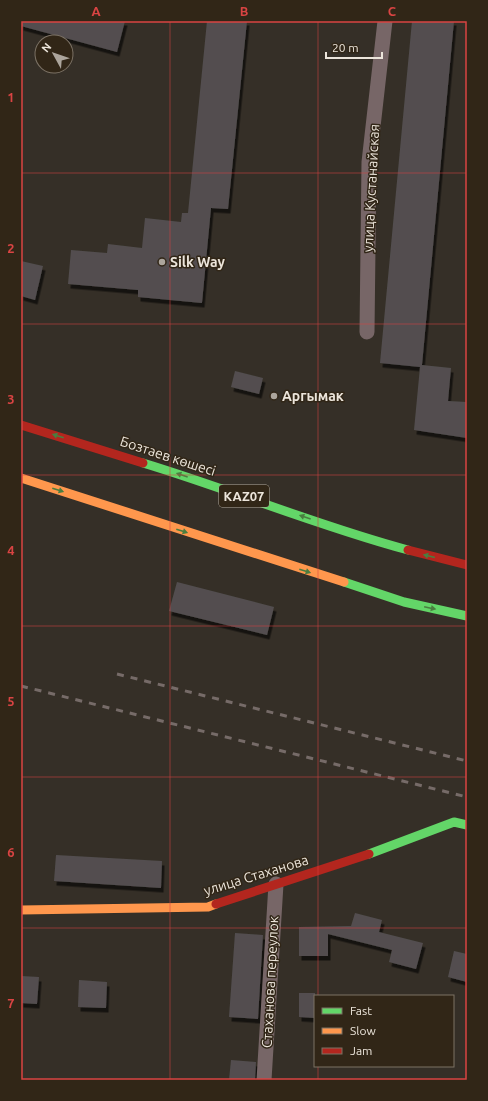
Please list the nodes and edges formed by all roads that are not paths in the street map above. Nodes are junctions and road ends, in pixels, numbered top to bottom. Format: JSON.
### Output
{"nodes":[{"id":1,"x":385,"y":21,"type":"edge"},
{"id":2,"x":367,"y":332,"type":"dead end"},
{"id":3,"x":21,"y":425,"type":"edge"},
{"id":4,"x":21,"y":478,"type":"edge"},
{"id":5,"x":467,"y":565,"type":"edge"},
{"id":6,"x":467,"y":616,"type":"edge"},
{"id":7,"x":467,"y":825,"type":"edge"},
{"id":8,"x":276,"y":884,"type":"junction"},
{"id":9,"x":21,"y":910,"type":"edge"},
{"id":10,"x":264,"y":1080,"type":"edge"}],
"edges":[{"from":1,"to":2,"type":"street","name":"улица Кустанайская"},
{"from":5,"to":3,"type":"main road","name":"Бозтаев көшесі","number":"KAZ07","one_way":true},
{"from":4,"to":6,"type":"main road","one_way":true},
{"from":7,"to":8,"type":"main road","name":"улица Стаханова"},
{"from":8,"to":9,"type":"main road","name":"улица Стаханова"},
{"from":8,"to":10,"type":"street","name":"Стаханова переулок"}]}
